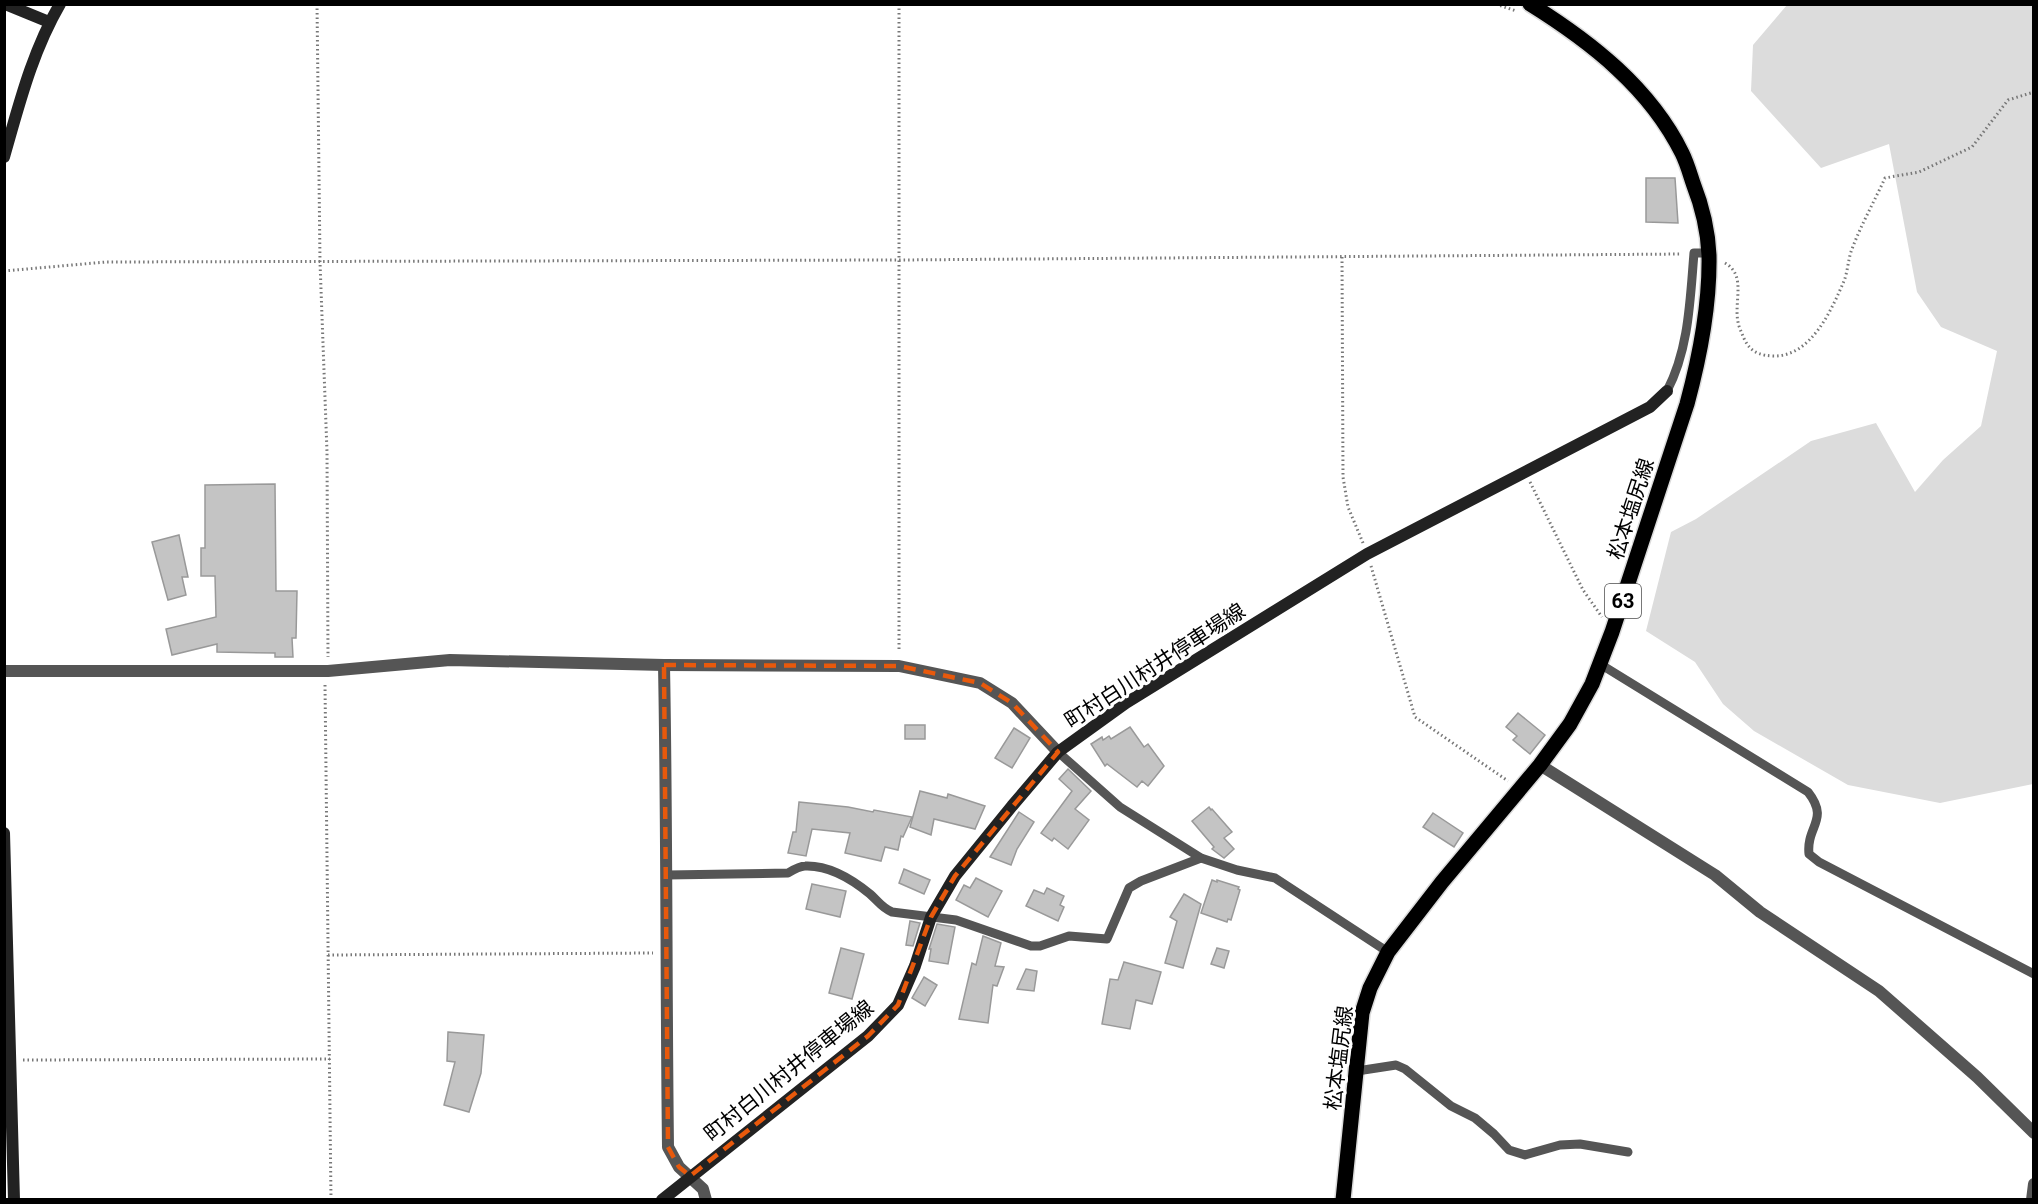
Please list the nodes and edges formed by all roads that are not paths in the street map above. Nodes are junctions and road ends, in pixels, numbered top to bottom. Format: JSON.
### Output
{"nodes":[{"id":1,"x":5,"y":4,"type":"edge"},
{"id":2,"x":60,"y":4,"type":"edge"},
{"id":3,"x":1530,"y":4,"type":"edge"},
{"id":4,"x":50,"y":22,"type":"junction"},
{"id":5,"x":4,"y":157,"type":"edge"},
{"id":6,"x":1701,"y":254,"type":"junction"},
{"id":7,"x":1667,"y":391,"type":"joint"},
{"id":8,"x":1600,"y":664,"type":"junction"},
{"id":9,"x":664,"y":665,"type":"junction"},
{"id":10,"x":4,"y":671,"type":"edge"},
{"id":11,"x":1058,"y":752,"type":"junction"},
{"id":12,"x":1540,"y":765,"type":"junction"},
{"id":13,"x":4,"y":833,"type":"edge"},
{"id":14,"x":1201,"y":858,"type":"junction"},
{"id":15,"x":667,"y":875,"type":"junction"},
{"id":16,"x":931,"y":917,"type":"junction"},
{"id":17,"x":1388,"y":952,"type":"junction"},
{"id":18,"x":2034,"y":974,"type":"edge"},
{"id":19,"x":1356,"y":1071,"type":"junction"},
{"id":20,"x":2034,"y":1133,"type":"edge"},
{"id":21,"x":1628,"y":1152,"type":"dead end"},
{"id":22,"x":690,"y":1176,"type":"junction"},
{"id":23,"x":2034,"y":1184,"type":"edge"},
{"id":24,"x":14,"y":1200,"type":"edge"},
{"id":25,"x":662,"y":1200,"type":"edge"},
{"id":26,"x":706,"y":1200,"type":"edge"},
{"id":27,"x":1343,"y":1200,"type":"edge"},
{"id":28,"x":2032,"y":1200,"type":"edge"}],
"edges":[{"from":1,"to":4,"type":"main road"},
{"from":2,"to":4,"type":"main road"},
{"from":3,"to":6,"type":"main road","name":"松本塩尻線","number":"63"},
{"from":4,"to":5,"type":"main road"},
{"from":6,"to":7,"type":"lane","name":"町村白川村井停車場線"},
{"from":6,"to":8,"type":"main road","name":"松本塩尻線","number":"63"},
{"from":7,"to":11,"type":"main road","name":"町村白川村井停車場線"},
{"from":8,"to":12,"type":"main road","name":"松本塩尻線","number":"63"},
{"from":8,"to":18,"type":"lane"},
{"from":9,"to":10,"type":"street"},
{"from":9,"to":11,"type":"street"},
{"from":9,"to":15,"type":"street"},
{"from":11,"to":14,"type":"lane"},
{"from":11,"to":16,"type":"main road","name":"町村白川村井停車場線"},
{"from":12,"to":17,"type":"main road","name":"松本塩尻線","number":"63"},
{"from":12,"to":20,"type":"street"},
{"from":13,"to":24,"type":"main road"},
{"from":14,"to":16,"type":"lane"},
{"from":14,"to":17,"type":"lane"},
{"from":15,"to":16,"type":"lane"},
{"from":15,"to":22,"type":"street"},
{"from":16,"to":22,"type":"main road","name":"町村白川村井停車場線"},
{"from":17,"to":19,"type":"main road","name":"松本塩尻線","number":"63"},
{"from":19,"to":21,"type":"lane"},
{"from":19,"to":27,"type":"main road","name":"松本塩尻線","number":"63"},
{"from":22,"to":25,"type":"main road","name":"町村白川村井停車場線"},
{"from":22,"to":26,"type":"street"},
{"from":23,"to":28,"type":"street"}]}
